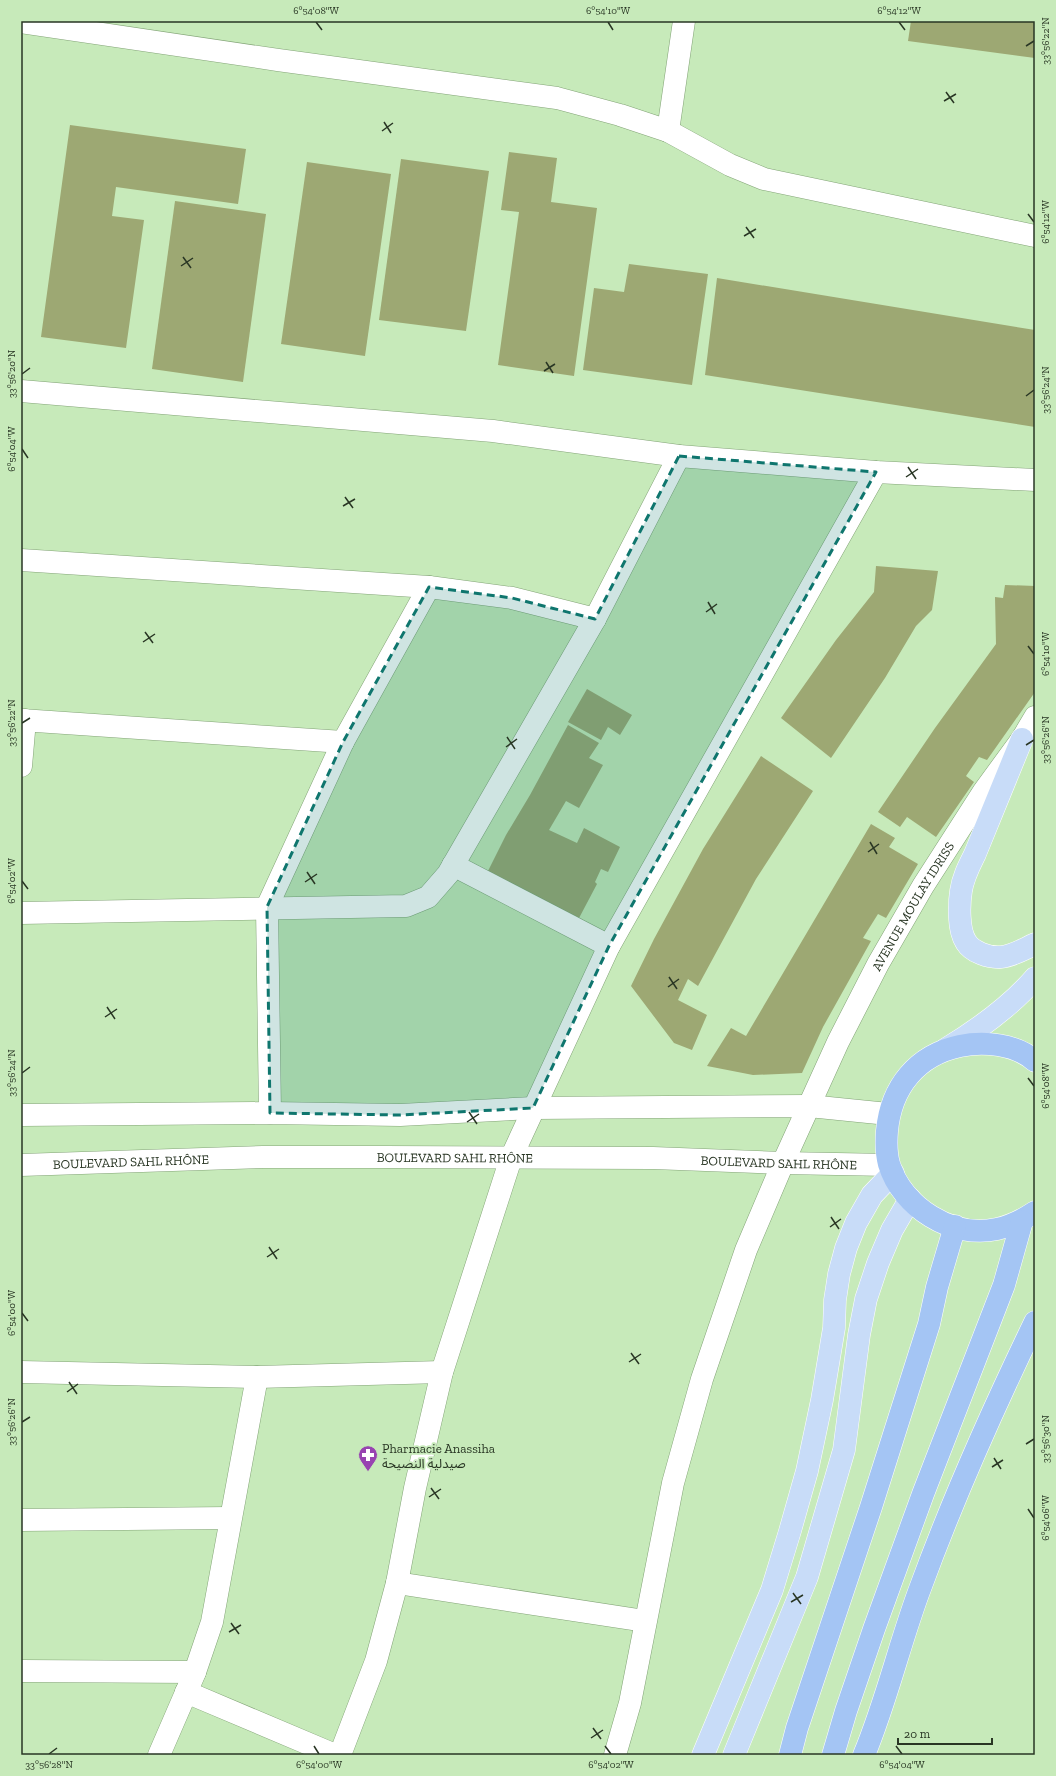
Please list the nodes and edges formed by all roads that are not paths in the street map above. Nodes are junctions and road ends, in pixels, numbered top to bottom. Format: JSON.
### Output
{"nodes":[{"id":1,"x":684,"y":21,"type":"edge"},
{"id":2,"x":21,"y":22,"type":"edge"},
{"id":3,"x":668,"y":131,"type":"junction"},
{"id":4,"x":1035,"y":236,"type":"edge"},
{"id":5,"x":21,"y":391,"type":"edge"},
{"id":6,"x":678,"y":456,"type":"junction"},
{"id":7,"x":876,"y":472,"type":"junction"},
{"id":8,"x":1035,"y":480,"type":"edge"},
{"id":9,"x":21,"y":560,"type":"edge"},
{"id":10,"x":429,"y":587,"type":"junction"},
{"id":11,"x":595,"y":619,"type":"junction"},
{"id":12,"x":1035,"y":717,"type":"edge"},
{"id":13,"x":23,"y":720,"type":"edge"},
{"id":14,"x":1022,"y":739,"type":"junction"},
{"id":15,"x":343,"y":742,"type":"junction"},
{"id":16,"x":21,"y":766,"type":"edge"},
{"id":17,"x":453,"y":864,"type":"junction"},
{"id":18,"x":267,"y":907,"type":"junction"},
{"id":19,"x":21,"y":913,"type":"edge"},
{"id":20,"x":1035,"y":944,"type":"edge"},
{"id":21,"x":609,"y":946,"type":"junction"},
{"id":22,"x":1035,"y":978,"type":"edge"},
{"id":23,"x":946,"y":1049,"type":"junction"},
{"id":24,"x":1035,"y":1061,"type":"edge"},
{"id":25,"x":809,"y":1106,"type":"junction"},
{"id":26,"x":533,"y":1108,"type":"junction"},
{"id":27,"x":270,"y":1113,"type":"junction"},
{"id":28,"x":888,"y":1114,"type":"junction"},
{"id":29,"x":21,"y":1115,"type":"edge"},
{"id":30,"x":511,"y":1158,"type":"junction"},
{"id":31,"x":783,"y":1163,"type":"junction"},
{"id":32,"x":21,"y":1165,"type":"edge"},
{"id":33,"x":891,"y":1169,"type":"junction"},
{"id":34,"x":910,"y":1199,"type":"junction"},
{"id":35,"x":1028,"y":1216,"type":"edge"},
{"id":36,"x":955,"y":1226,"type":"junction"},
{"id":37,"x":1035,"y":1322,"type":"edge"},
{"id":38,"x":21,"y":1372,"type":"edge"},
{"id":39,"x":442,"y":1372,"type":"junction"},
{"id":40,"x":257,"y":1377,"type":"junction"},
{"id":41,"x":230,"y":1518,"type":"junction"},
{"id":42,"x":21,"y":1520,"type":"edge"},
{"id":43,"x":397,"y":1583,"type":"junction"},
{"id":44,"x":645,"y":1621,"type":"junction"},
{"id":45,"x":21,"y":1671,"type":"edge"},
{"id":46,"x":190,"y":1682,"type":"junction"},
{"id":47,"x":159,"y":1755,"type":"edge"},
{"id":48,"x":335,"y":1755,"type":"edge"},
{"id":49,"x":340,"y":1755,"type":"edge"},
{"id":50,"x":615,"y":1755,"type":"edge"},
{"id":51,"x":703,"y":1755,"type":"edge"},
{"id":52,"x":734,"y":1755,"type":"edge"},
{"id":53,"x":790,"y":1755,"type":"edge"},
{"id":54,"x":833,"y":1755,"type":"edge"},
{"id":55,"x":864,"y":1755,"type":"edge"}],
"edges":[{"from":1,"to":3,"type":"street"},
{"from":2,"to":3,"type":"street"},
{"from":3,"to":4,"type":"street"},
{"from":5,"to":6,"type":"street"},
{"from":6,"to":7,"type":"street"},
{"from":6,"to":11,"type":"street"},
{"from":7,"to":8,"type":"street"},
{"from":7,"to":21,"type":"street"},
{"from":9,"to":10,"type":"street"},
{"from":10,"to":11,"type":"street"},
{"from":10,"to":15,"type":"street"},
{"from":11,"to":17,"type":"street"},
{"from":12,"to":14,"type":"street","name":"AVENUE MOULAY IDRISS"},
{"from":13,"to":15,"type":"street"},
{"from":13,"to":16,"type":"street"},
{"from":14,"to":20,"type":"main road"},
{"from":14,"to":25,"type":"street","name":"AVENUE MOULAY IDRISS"},
{"from":15,"to":18,"type":"street"},
{"from":17,"to":18,"type":"street"},
{"from":17,"to":21,"type":"street"},
{"from":18,"to":19,"type":"street"},
{"from":18,"to":27,"type":"street"},
{"from":21,"to":26,"type":"street"},
{"from":22,"to":23,"type":"main road"},
{"from":23,"to":24,"type":"highway"},
{"from":23,"to":28,"type":"highway"},
{"from":25,"to":26,"type":"street"},
{"from":25,"to":28,"type":"street"},
{"from":25,"to":31,"type":"street","name":"AVENUE MOULAY IDRISS"},
{"from":26,"to":27,"type":"street"},
{"from":26,"to":30,"type":"street"},
{"from":27,"to":29,"type":"street"},
{"from":28,"to":33,"type":"highway"},
{"from":30,"to":31,"type":"street","name":"BOULEVARD SAHL RHÔNE"},
{"from":30,"to":32,"type":"street","name":"BOULEVARD SAHL RHÔNE"},
{"from":30,"to":39,"type":"street"},
{"from":31,"to":33,"type":"street","name":"BOULEVARD SAHL RHÔNE"},
{"from":31,"to":44,"type":"street","name":"AVENUE MOULAY IDRISS"},
{"from":33,"to":34,"type":"highway"},
{"from":33,"to":51,"type":"main road"},
{"from":34,"to":36,"type":"highway"},
{"from":34,"to":52,"type":"main road"},
{"from":35,"to":36,"type":"highway"},
{"from":35,"to":54,"type":"highway"},
{"from":36,"to":53,"type":"highway"},
{"from":37,"to":55,"type":"highway"},
{"from":38,"to":40,"type":"street"},
{"from":39,"to":40,"type":"street"},
{"from":39,"to":43,"type":"street"},
{"from":40,"to":41,"type":"street"},
{"from":41,"to":42,"type":"street"},
{"from":41,"to":46,"type":"street"},
{"from":43,"to":44,"type":"street"},
{"from":43,"to":49,"type":"street"},
{"from":44,"to":50,"type":"street","name":"AVENUE MOULAY IDRISS"},
{"from":45,"to":46,"type":"street"},
{"from":46,"to":47,"type":"street"},
{"from":46,"to":48,"type":"street"}]}
